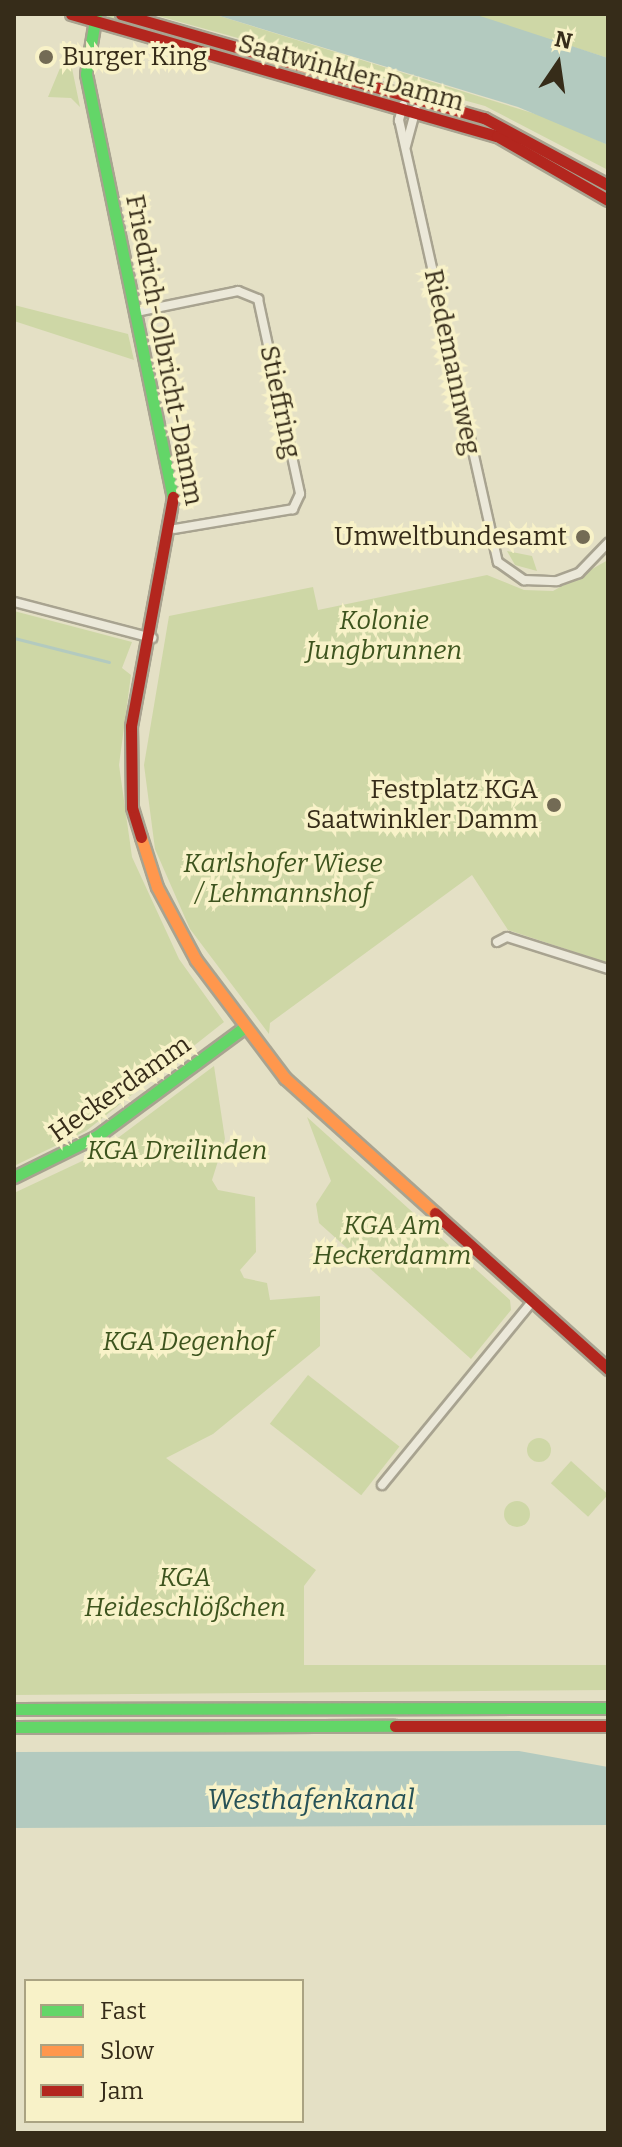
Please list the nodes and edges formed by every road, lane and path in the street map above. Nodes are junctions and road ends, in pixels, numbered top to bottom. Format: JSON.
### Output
{"nodes":[{"id":1,"x":71,"y":14,"type":"edge"},
{"id":2,"x":121,"y":14,"type":"edge"},
{"id":3,"x":94,"y":17,"type":"edge"},
{"id":4,"x":405,"y":96,"type":"junction"},
{"id":5,"x":419,"y":100,"type":"junction"},
{"id":6,"x":402,"y":109,"type":"junction"},
{"id":7,"x":415,"y":113,"type":"junction"},
{"id":8,"x":405,"y":147,"type":"junction"},
{"id":9,"x":608,"y":185,"type":"edge"},
{"id":10,"x":608,"y":200,"type":"edge"},
{"id":11,"x":136,"y":312,"type":"junction"},
{"id":12,"x":175,"y":529,"type":"junction"},
{"id":13,"x":608,"y":543,"type":"edge"},
{"id":14,"x":14,"y":602,"type":"edge"},
{"id":15,"x":152,"y":638,"type":"junction"},
{"id":16,"x":497,"y":942,"type":"dead end"},
{"id":17,"x":608,"y":969,"type":"edge"},
{"id":18,"x":245,"y":1027,"type":"junction"},
{"id":19,"x":14,"y":1177,"type":"edge"},
{"id":20,"x":532,"y":1302,"type":"junction"},
{"id":21,"x":608,"y":1369,"type":"edge"},
{"id":22,"x":382,"y":1485,"type":"dead end"},
{"id":23,"x":608,"y":1708,"type":"edge"},
{"id":24,"x":14,"y":1709,"type":"edge"},
{"id":25,"x":608,"y":1726,"type":"edge"},
{"id":26,"x":14,"y":1727,"type":"edge"}],
"edges":[{"from":1,"to":3,"type":"main road","name":"Saatwinkler Damm"},
{"from":2,"to":4,"type":"main road","name":"Saatwinkler Damm"},
{"from":3,"to":6,"type":"main road","name":"Saatwinkler Damm"},
{"from":3,"to":11,"type":"main road","name":"Friedrich-Olbricht-Damm"},
{"from":4,"to":5,"type":"main road","name":"Saatwinkler Damm"},
{"from":4,"to":6,"type":"street","name":"Riedemannweg"},
{"from":5,"to":7,"type":"street","name":"Riedemannweg"},
{"from":5,"to":9,"type":"main road","name":"Saatwinkler Damm"},
{"from":6,"to":7,"type":"main road","name":"Saatwinkler Damm"},
{"from":6,"to":8,"type":"street","name":"Riedemannweg"},
{"from":7,"to":8,"type":"street","name":"Riedemannweg"},
{"from":7,"to":10,"type":"main road","name":"Saatwinkler Damm"},
{"from":8,"to":13,"type":"street","name":"Riedemannweg"},
{"from":11,"to":12,"type":"main road","name":"Friedrich-Olbricht-Damm"},
{"from":11,"to":12,"type":"street","name":"Stieffring"},
{"from":12,"to":15,"type":"main road","name":"Friedrich-Olbricht-Damm"},
{"from":14,"to":15,"type":"street"},
{"from":15,"to":18,"type":"main road","name":"Friedrich-Olbricht-Damm"},
{"from":16,"to":17,"type":"street"},
{"from":18,"to":19,"type":"main road","name":"Heckerdamm"},
{"from":18,"to":20,"type":"main road","name":"Friedrich-Olbricht-Damm"},
{"from":20,"to":21,"type":"main road","name":"Friedrich-Olbricht-Damm"},
{"from":20,"to":22,"type":"street"},
{"from":23,"to":24,"type":"main road"},
{"from":25,"to":26,"type":"main road"}]}
